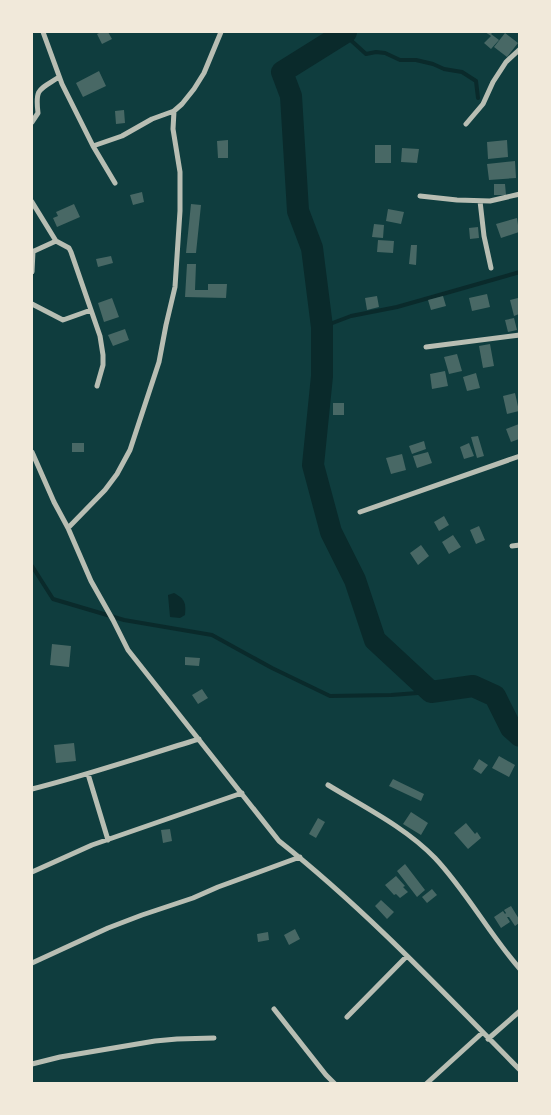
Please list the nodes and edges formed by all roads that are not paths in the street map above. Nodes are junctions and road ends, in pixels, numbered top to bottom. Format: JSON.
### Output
{"nodes":[{"id":1,"x":43,"y":32,"type":"edge"},
{"id":2,"x":221,"y":32,"type":"edge"},
{"id":3,"x":519,"y":49,"type":"edge"},
{"id":4,"x":59,"y":77,"type":"junction"},
{"id":5,"x":174,"y":111,"type":"junction"},
{"id":6,"x":164,"y":116,"type":"junction"},
{"id":7,"x":32,"y":122,"type":"edge"},
{"id":8,"x":466,"y":124,"type":"dead end"},
{"id":9,"x":173,"y":129,"type":"junction"},
{"id":10,"x":93,"y":146,"type":"junction"},
{"id":11,"x":115,"y":183,"type":"dead end"},
{"id":12,"x":519,"y":194,"type":"edge"},
{"id":13,"x":420,"y":196,"type":"dead end"},
{"id":14,"x":480,"y":201,"type":"junction"},
{"id":15,"x":32,"y":202,"type":"edge"},
{"id":16,"x":56,"y":241,"type":"junction"},
{"id":17,"x":32,"y":252,"type":"edge"},
{"id":18,"x":491,"y":268,"type":"dead end"},
{"id":19,"x":32,"y":272,"type":"edge"},
{"id":20,"x":32,"y":304,"type":"edge"},
{"id":21,"x":90,"y":310,"type":"junction"},
{"id":22,"x":519,"y":335,"type":"edge"},
{"id":23,"x":426,"y":347,"type":"dead end"},
{"id":24,"x":97,"y":386,"type":"dead end"},
{"id":25,"x":32,"y":452,"type":"edge"},
{"id":26,"x":519,"y":456,"type":"edge"},
{"id":27,"x":360,"y":513,"type":"dead end"},
{"id":28,"x":68,"y":528,"type":"junction"},
{"id":29,"x":519,"y":545,"type":"edge"},
{"id":30,"x":512,"y":546,"type":"dead end"},
{"id":31,"x":199,"y":739,"type":"junction"},
{"id":32,"x":88,"y":774,"type":"junction"},
{"id":33,"x":328,"y":785,"type":"dead end"},
{"id":34,"x":32,"y":789,"type":"edge"},
{"id":35,"x":242,"y":793,"type":"junction"},
{"id":36,"x":108,"y":840,"type":"junction"},
{"id":37,"x":300,"y":857,"type":"junction"},
{"id":38,"x":32,"y":872,"type":"edge"},
{"id":39,"x":407,"y":956,"type":"junction"},
{"id":40,"x":32,"y":963,"type":"edge"},
{"id":41,"x":519,"y":969,"type":"edge"},
{"id":42,"x":274,"y":1009,"type":"dead end"},
{"id":43,"x":519,"y":1011,"type":"edge"},
{"id":44,"x":346,"y":1017,"type":"dead end"},
{"id":45,"x":482,"y":1033,"type":"junction"},
{"id":46,"x":214,"y":1038,"type":"dead end"},
{"id":47,"x":489,"y":1039,"type":"junction"},
{"id":48,"x":32,"y":1064,"type":"edge"},
{"id":49,"x":519,"y":1070,"type":"edge"},
{"id":50,"x":335,"y":1083,"type":"edge"},
{"id":51,"x":426,"y":1083,"type":"edge"}],
"edges":[{"from":1,"to":4,"type":"street"},
{"from":2,"to":5,"type":"street"},
{"from":3,"to":8,"type":"street"},
{"from":4,"to":7,"type":"street"},
{"from":4,"to":10,"type":"street"},
{"from":5,"to":6,"type":"street"},
{"from":5,"to":9,"type":"street"},
{"from":6,"to":9,"type":"street"},
{"from":6,"to":10,"type":"street"},
{"from":9,"to":28,"type":"street"},
{"from":10,"to":11,"type":"street"},
{"from":12,"to":14,"type":"street"},
{"from":13,"to":14,"type":"street"},
{"from":14,"to":18,"type":"street"},
{"from":15,"to":16,"type":"street"},
{"from":16,"to":17,"type":"street"},
{"from":16,"to":21,"type":"street"},
{"from":17,"to":19,"type":"street"},
{"from":20,"to":21,"type":"street"},
{"from":21,"to":24,"type":"street"},
{"from":22,"to":23,"type":"street"},
{"from":25,"to":28,"type":"street"},
{"from":26,"to":27,"type":"street"},
{"from":28,"to":31,"type":"street"},
{"from":29,"to":30,"type":"street"},
{"from":31,"to":32,"type":"street"},
{"from":31,"to":35,"type":"street"},
{"from":32,"to":34,"type":"street"},
{"from":32,"to":36,"type":"street"},
{"from":33,"to":41,"type":"street"},
{"from":35,"to":36,"type":"street"},
{"from":35,"to":37,"type":"street"},
{"from":36,"to":38,"type":"street"},
{"from":37,"to":39,"type":"street"},
{"from":37,"to":40,"type":"street"},
{"from":39,"to":44,"type":"street"},
{"from":39,"to":45,"type":"street"},
{"from":42,"to":50,"type":"street"},
{"from":43,"to":47,"type":"street"},
{"from":45,"to":47,"type":"street"},
{"from":45,"to":51,"type":"street"},
{"from":46,"to":48,"type":"street"},
{"from":47,"to":49,"type":"street"}]}
